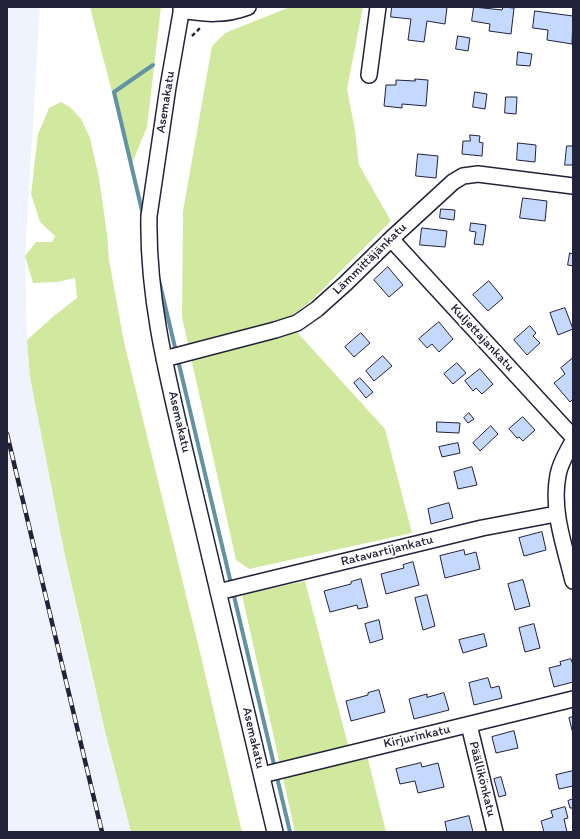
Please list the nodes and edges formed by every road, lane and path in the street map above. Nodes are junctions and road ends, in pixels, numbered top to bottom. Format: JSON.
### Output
{"nodes":[{"id":1,"x":248,"y":7,"type":"edge"},
{"id":2,"x":378,"y":7,"type":"edge"},
{"id":3,"x":182,"y":9,"type":"edge"},
{"id":4,"x":211,"y":14,"type":"junction"},
{"id":5,"x":189,"y":41,"type":"dead end"},
{"id":6,"x":369,"y":75,"type":"dead end"},
{"id":7,"x":573,"y":186,"type":"edge"},
{"id":8,"x":390,"y":239,"type":"junction"},
{"id":9,"x":164,"y":359,"type":"junction"},
{"id":10,"x":573,"y":437,"type":"edge"},
{"id":11,"x":573,"y":442,"type":"edge"},
{"id":12,"x":556,"y":514,"type":"junction"},
{"id":13,"x":573,"y":581,"type":"edge"},
{"id":14,"x":218,"y":592,"type":"junction"},
{"id":15,"x":573,"y":699,"type":"edge"},
{"id":16,"x":469,"y":725,"type":"junction"},
{"id":17,"x":262,"y":775,"type":"junction"},
{"id":18,"x":275,"y":832,"type":"edge"},
{"id":19,"x":495,"y":832,"type":"edge"}],
"edges":[{"from":1,"to":4,"type":"street"},
{"from":2,"to":6,"type":"street"},
{"from":3,"to":4,"type":"street"},
{"from":3,"to":9,"type":"street","name":"Asemakatu"},
{"from":4,"to":5,"type":"path"},
{"from":7,"to":8,"type":"street","name":"Lämmittäjänkatu"},
{"from":8,"to":9,"type":"street","name":"Lämmittäjänkatu"},
{"from":8,"to":10,"type":"street","name":"Kuljettajankatu"},
{"from":9,"to":14,"type":"street","name":"Asemakatu"},
{"from":11,"to":12,"type":"street"},
{"from":12,"to":13,"type":"street"},
{"from":12,"to":14,"type":"street","name":"Ratavartijankatu"},
{"from":14,"to":17,"type":"street","name":"Asemakatu"},
{"from":15,"to":16,"type":"street","name":"Kirjurinkatu"},
{"from":16,"to":17,"type":"street","name":"Kirjurinkatu"},
{"from":16,"to":19,"type":"street","name":"Päällikönkatu"},
{"from":17,"to":18,"type":"street","name":"Asemakatu"}]}
